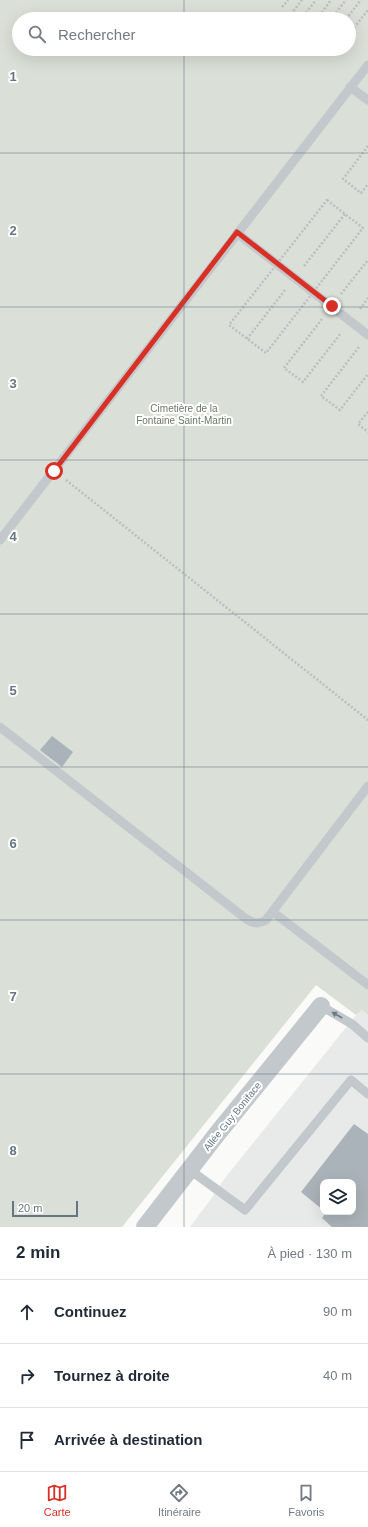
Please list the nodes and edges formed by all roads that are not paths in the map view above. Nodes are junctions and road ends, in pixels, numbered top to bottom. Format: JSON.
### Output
{"nodes":[{"id":1,"x":368,"y":64,"type":"edge"},
{"id":2,"x":350,"y":87,"type":"junction"},
{"id":3,"x":368,"y":100,"type":"edge"},
{"id":4,"x":237,"y":232,"type":"junction"},
{"id":5,"x":366,"y":338,"type":"edge"},
{"id":6,"x":0,"y":540,"type":"edge"},
{"id":7,"x":0,"y":728,"type":"edge"},
{"id":8,"x":368,"y":786,"type":"edge"},
{"id":9,"x":273,"y":912,"type":"junction"},
{"id":10,"x":368,"y":985,"type":"edge"},
{"id":11,"x":321,"y":1006,"type":"joint"},
{"id":12,"x":368,"y":1038,"type":"edge"},
{"id":13,"x":368,"y":1094,"type":"edge"},
{"id":14,"x":190,"y":1170,"type":"junction"},
{"id":15,"x":145,"y":1227,"type":"edge"}],
"edges":[{"from":1,"to":2,"type":"lane"},
{"from":2,"to":3,"type":"lane"},
{"from":2,"to":4,"type":"lane"},
{"from":4,"to":5,"type":"lane"},
{"from":4,"to":6,"type":"lane"},
{"from":7,"to":9,"type":"lane"},
{"from":8,"to":9,"type":"lane"},
{"from":9,"to":10,"type":"lane"},
{"from":12,"to":11,"type":"lane","one_way":true},
{"from":11,"to":14,"type":"street","name":"Allée Guy Boniface"},
{"from":13,"to":14,"type":"lane"},
{"from":14,"to":15,"type":"street","name":"Allée Guy Boniface"}]}
